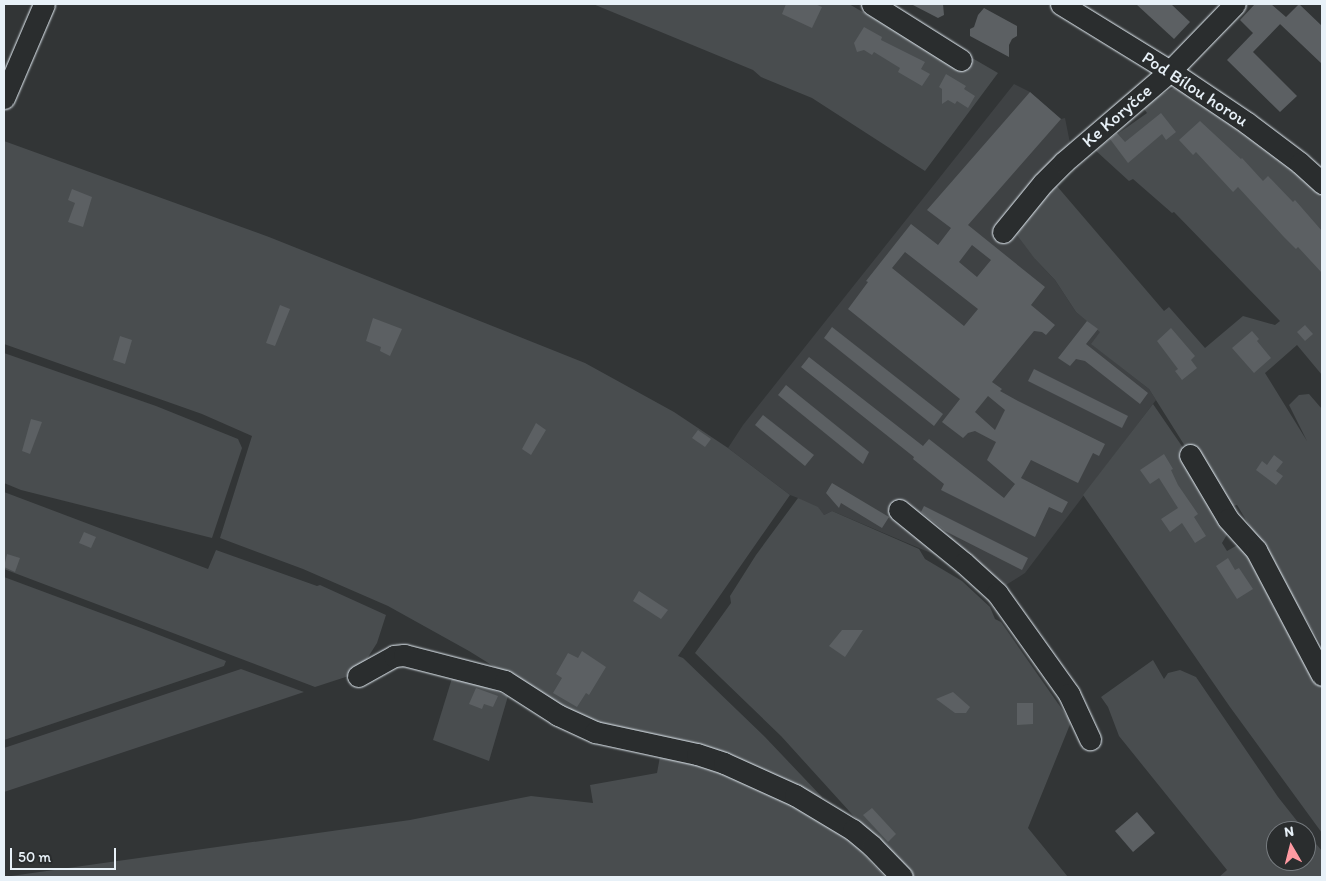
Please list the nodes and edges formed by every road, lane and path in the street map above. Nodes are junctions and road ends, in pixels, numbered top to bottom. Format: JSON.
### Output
{"nodes":[{"id":1,"x":44,"y":4,"type":"edge"},
{"id":2,"x":872,"y":4,"type":"edge"},
{"id":3,"x":1061,"y":4,"type":"edge"},
{"id":4,"x":1235,"y":4,"type":"edge"},
{"id":5,"x":961,"y":60,"type":"dead end"},
{"id":6,"x":1170,"y":71,"type":"junction"},
{"id":7,"x":4,"y":98,"type":"edge"},
{"id":8,"x":1322,"y":183,"type":"edge"},
{"id":9,"x":1003,"y":232,"type":"dead end"},
{"id":10,"x":1190,"y":455,"type":"dead end"},
{"id":11,"x":899,"y":510,"type":"dead end"},
{"id":12,"x":1322,"y":674,"type":"edge"},
{"id":13,"x":358,"y":676,"type":"dead end"},
{"id":14,"x":1090,"y":739,"type":"dead end"},
{"id":15,"x":902,"y":877,"type":"edge"}],
"edges":[{"from":1,"to":7,"type":"street"},
{"from":2,"to":5,"type":"street"},
{"from":3,"to":6,"type":"street","name":"Pod Bílou horou"},
{"from":4,"to":6,"type":"street","name":"Ke Koryčce"},
{"from":6,"to":8,"type":"street","name":"Pod Bílou horou"},
{"from":6,"to":9,"type":"street","name":"Ke Koryčce"},
{"from":10,"to":12,"type":"street"},
{"from":11,"to":14,"type":"street"},
{"from":13,"to":15,"type":"street"}]}
